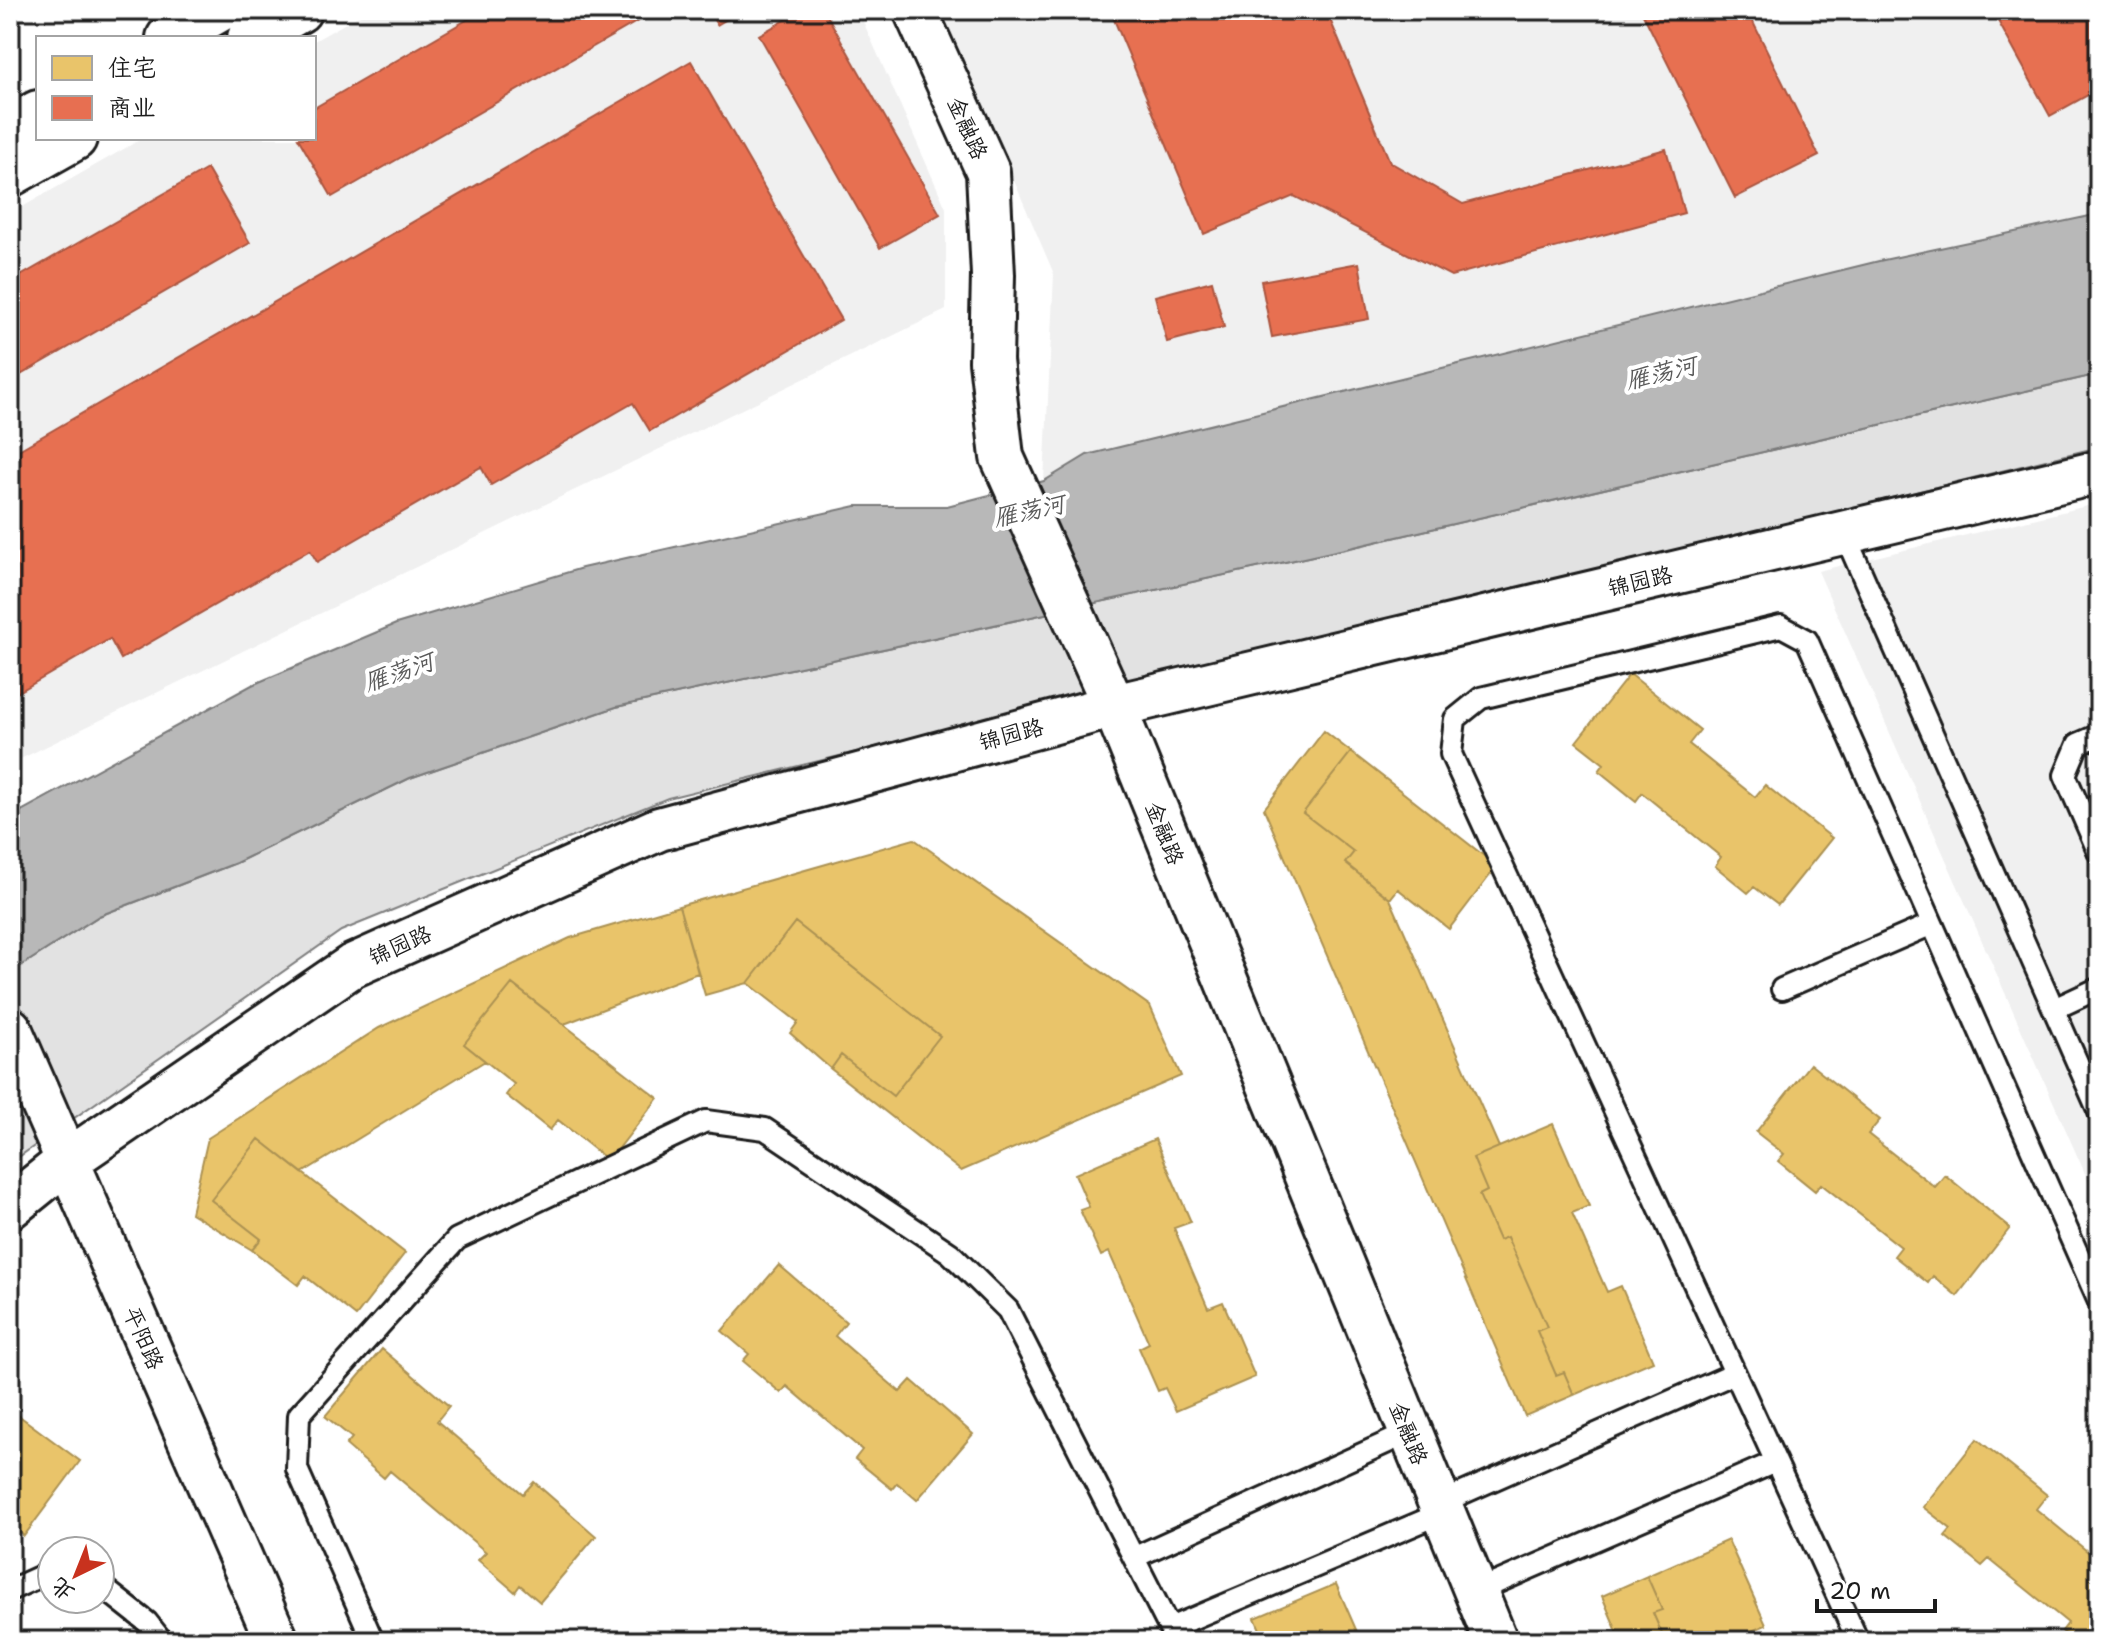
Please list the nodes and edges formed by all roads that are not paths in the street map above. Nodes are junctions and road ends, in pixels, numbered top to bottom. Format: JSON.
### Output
{"nodes":[{"id":1,"x":218,"y":10,"type":"edge"},
{"id":2,"x":299,"y":10,"type":"edge"},
{"id":3,"x":915,"y":10,"type":"edge"},
{"id":4,"x":172,"y":36,"type":"edge"},
{"id":5,"x":254,"y":36,"type":"edge"},
{"id":6,"x":36,"y":114,"type":"edge"},
{"id":7,"x":10,"y":129,"type":"edge"},
{"id":8,"x":70,"y":140,"type":"edge"},
{"id":9,"x":10,"y":174,"type":"edge"},
{"id":10,"x":2099,"y":472,"type":"edge"},
{"id":11,"x":1844,"y":533,"type":"junction"},
{"id":12,"x":1114,"y":706,"type":"junction"},
{"id":13,"x":2099,"y":735,"type":"edge"},
{"id":14,"x":2099,"y":853,"type":"edge"},
{"id":15,"x":1932,"y":924,"type":"junction"},
{"id":16,"x":2099,"y":988,"type":"edge"},
{"id":17,"x":1782,"y":989,"type":"dead end"},
{"id":18,"x":2054,"y":1009,"type":"junction"},
{"id":19,"x":11,"y":1032,"type":"edge"},
{"id":20,"x":2099,"y":1112,"type":"edge"},
{"id":21,"x":67,"y":1161,"type":"junction"},
{"id":22,"x":10,"y":1207,"type":"edge"},
{"id":23,"x":2099,"y":1302,"type":"edge"},
{"id":24,"x":1735,"y":1373,"type":"junction"},
{"id":25,"x":1408,"y":1433,"type":"junction"},
{"id":26,"x":1775,"y":1462,"type":"junction"},
{"id":27,"x":1440,"y":1508,"type":"junction"},
{"id":28,"x":1135,"y":1557,"type":"junction"},
{"id":29,"x":36,"y":1578,"type":"edge"},
{"id":30,"x":10,"y":1590,"type":"edge"},
{"id":31,"x":1475,"y":1592,"type":"junction"},
{"id":32,"x":116,"y":1598,"type":"edge"},
{"id":33,"x":1173,"y":1634,"type":"edge"},
{"id":34,"x":366,"y":1639,"type":"edge"},
{"id":35,"x":162,"y":1641,"type":"edge"},
{"id":36,"x":277,"y":1641,"type":"edge"},
{"id":37,"x":1496,"y":1641,"type":"edge"},
{"id":38,"x":1858,"y":1641,"type":"edge"}],
"edges":[{"from":1,"to":4,"type":"street"},
{"from":2,"to":5,"type":"street"},
{"from":3,"to":12,"type":"street","name":"金融路"},
{"from":6,"to":7,"type":"street"},
{"from":8,"to":9,"type":"street"},
{"from":10,"to":11,"type":"street","name":"锦园路"},
{"from":11,"to":12,"type":"street","name":"锦园路"},
{"from":11,"to":18,"type":"lane"},
{"from":12,"to":21,"type":"street","name":"锦园路"},
{"from":12,"to":25,"type":"street","name":"金融路"},
{"from":13,"to":14,"type":"lane"},
{"from":15,"to":17,"type":"lane"},
{"from":15,"to":23,"type":"lane"},
{"from":15,"to":24,"type":"lane"},
{"from":16,"to":18,"type":"lane"},
{"from":18,"to":20,"type":"lane"},
{"from":19,"to":21,"type":"street","name":"平阳路"},
{"from":21,"to":22,"type":"street","name":"锦园路"},
{"from":21,"to":36,"type":"street","name":"平阳路"},
{"from":24,"to":26,"type":"lane"},
{"from":24,"to":27,"type":"lane"},
{"from":25,"to":27,"type":"street","name":"金融路"},
{"from":25,"to":28,"type":"lane"},
{"from":26,"to":31,"type":"lane"},
{"from":26,"to":38,"type":"lane"},
{"from":27,"to":31,"type":"street","name":"金融路"},
{"from":27,"to":33,"type":"lane"},
{"from":28,"to":33,"type":"lane"},
{"from":28,"to":34,"type":"lane"},
{"from":29,"to":30,"type":"lane"},
{"from":31,"to":37,"type":"street","name":"金融路"},
{"from":32,"to":35,"type":"lane"}]}
